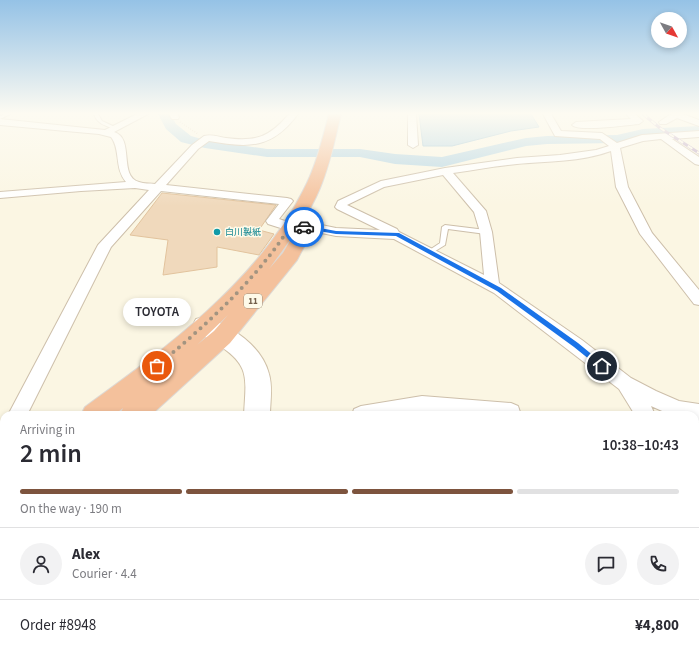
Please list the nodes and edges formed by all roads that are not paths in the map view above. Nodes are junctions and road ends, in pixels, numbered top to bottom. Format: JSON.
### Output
{"nodes":[{"id":1,"x":119,"y":145,"type":"edge"},
{"id":2,"x":199,"y":145,"type":"edge"},
{"id":3,"x":332,"y":145,"type":"edge"},
{"id":4,"x":333,"y":145,"type":"edge"},
{"id":5,"x":604,"y":145,"type":"edge"},
{"id":6,"x":609,"y":145,"type":"edge"},
{"id":7,"x":674,"y":145,"type":"edge"},
{"id":8,"x":331,"y":150,"type":"junction"},
{"id":9,"x":699,"y":162,"type":"edge"},
{"id":10,"x":445,"y":171,"type":"junction"},
{"id":11,"x":135,"y":185,"type":"junction"},
{"id":12,"x":158,"y":186,"type":"junction"},
{"id":13,"x":0,"y":195,"type":"edge"},
{"id":14,"x":299,"y":227,"type":"junction"},
{"id":15,"x":486,"y":232,"type":"junction"},
{"id":16,"x":397,"y":235,"type":"junction"},
{"id":17,"x":430,"y":252,"type":"junction"},
{"id":18,"x":492,"y":285,"type":"junction"},
{"id":19,"x":699,"y":300,"type":"edge"},
{"id":20,"x":213,"y":331,"type":"junction"},
{"id":21,"x":625,"y":384,"type":"junction"},
{"id":22,"x":20,"y":411,"type":"edge"},
{"id":23,"x":99,"y":411,"type":"edge"},
{"id":24,"x":137,"y":411,"type":"edge"},
{"id":25,"x":257,"y":411,"type":"edge"},
{"id":26,"x":383,"y":411,"type":"edge"},
{"id":27,"x":500,"y":411,"type":"edge"},
{"id":28,"x":643,"y":411,"type":"edge"},
{"id":29,"x":688,"y":411,"type":"edge"}],
"edges":[{"from":1,"to":11,"type":"street"},
{"from":2,"to":12,"type":"street"},
{"from":3,"to":8,"type":"highway","number":"11"},
{"from":4,"to":8,"type":"highway","number":"11"},
{"from":5,"to":10,"type":"street"},
{"from":6,"to":19,"type":"street"},
{"from":7,"to":9,"type":"street"},
{"from":8,"to":14,"type":"highway","number":"11"},
{"from":10,"to":15,"type":"street"},
{"from":10,"to":16,"type":"street"},
{"from":11,"to":12,"type":"street"},
{"from":11,"to":13,"type":"street"},
{"from":12,"to":14,"type":"street"},
{"from":12,"to":22,"type":"street"},
{"from":14,"to":16,"type":"street"},
{"from":14,"to":20,"type":"highway","number":"11"},
{"from":15,"to":17,"type":"lane"},
{"from":15,"to":18,"type":"street"},
{"from":16,"to":17,"type":"street"},
{"from":17,"to":18,"type":"street"},
{"from":18,"to":21,"type":"street"},
{"from":20,"to":23,"type":"highway","number":"11"},
{"from":20,"to":24,"type":"highway","number":"11"},
{"from":20,"to":25,"type":"street"},
{"from":21,"to":28,"type":"street"},
{"from":21,"to":29,"type":"street"},
{"from":26,"to":27,"type":"street"}]}
